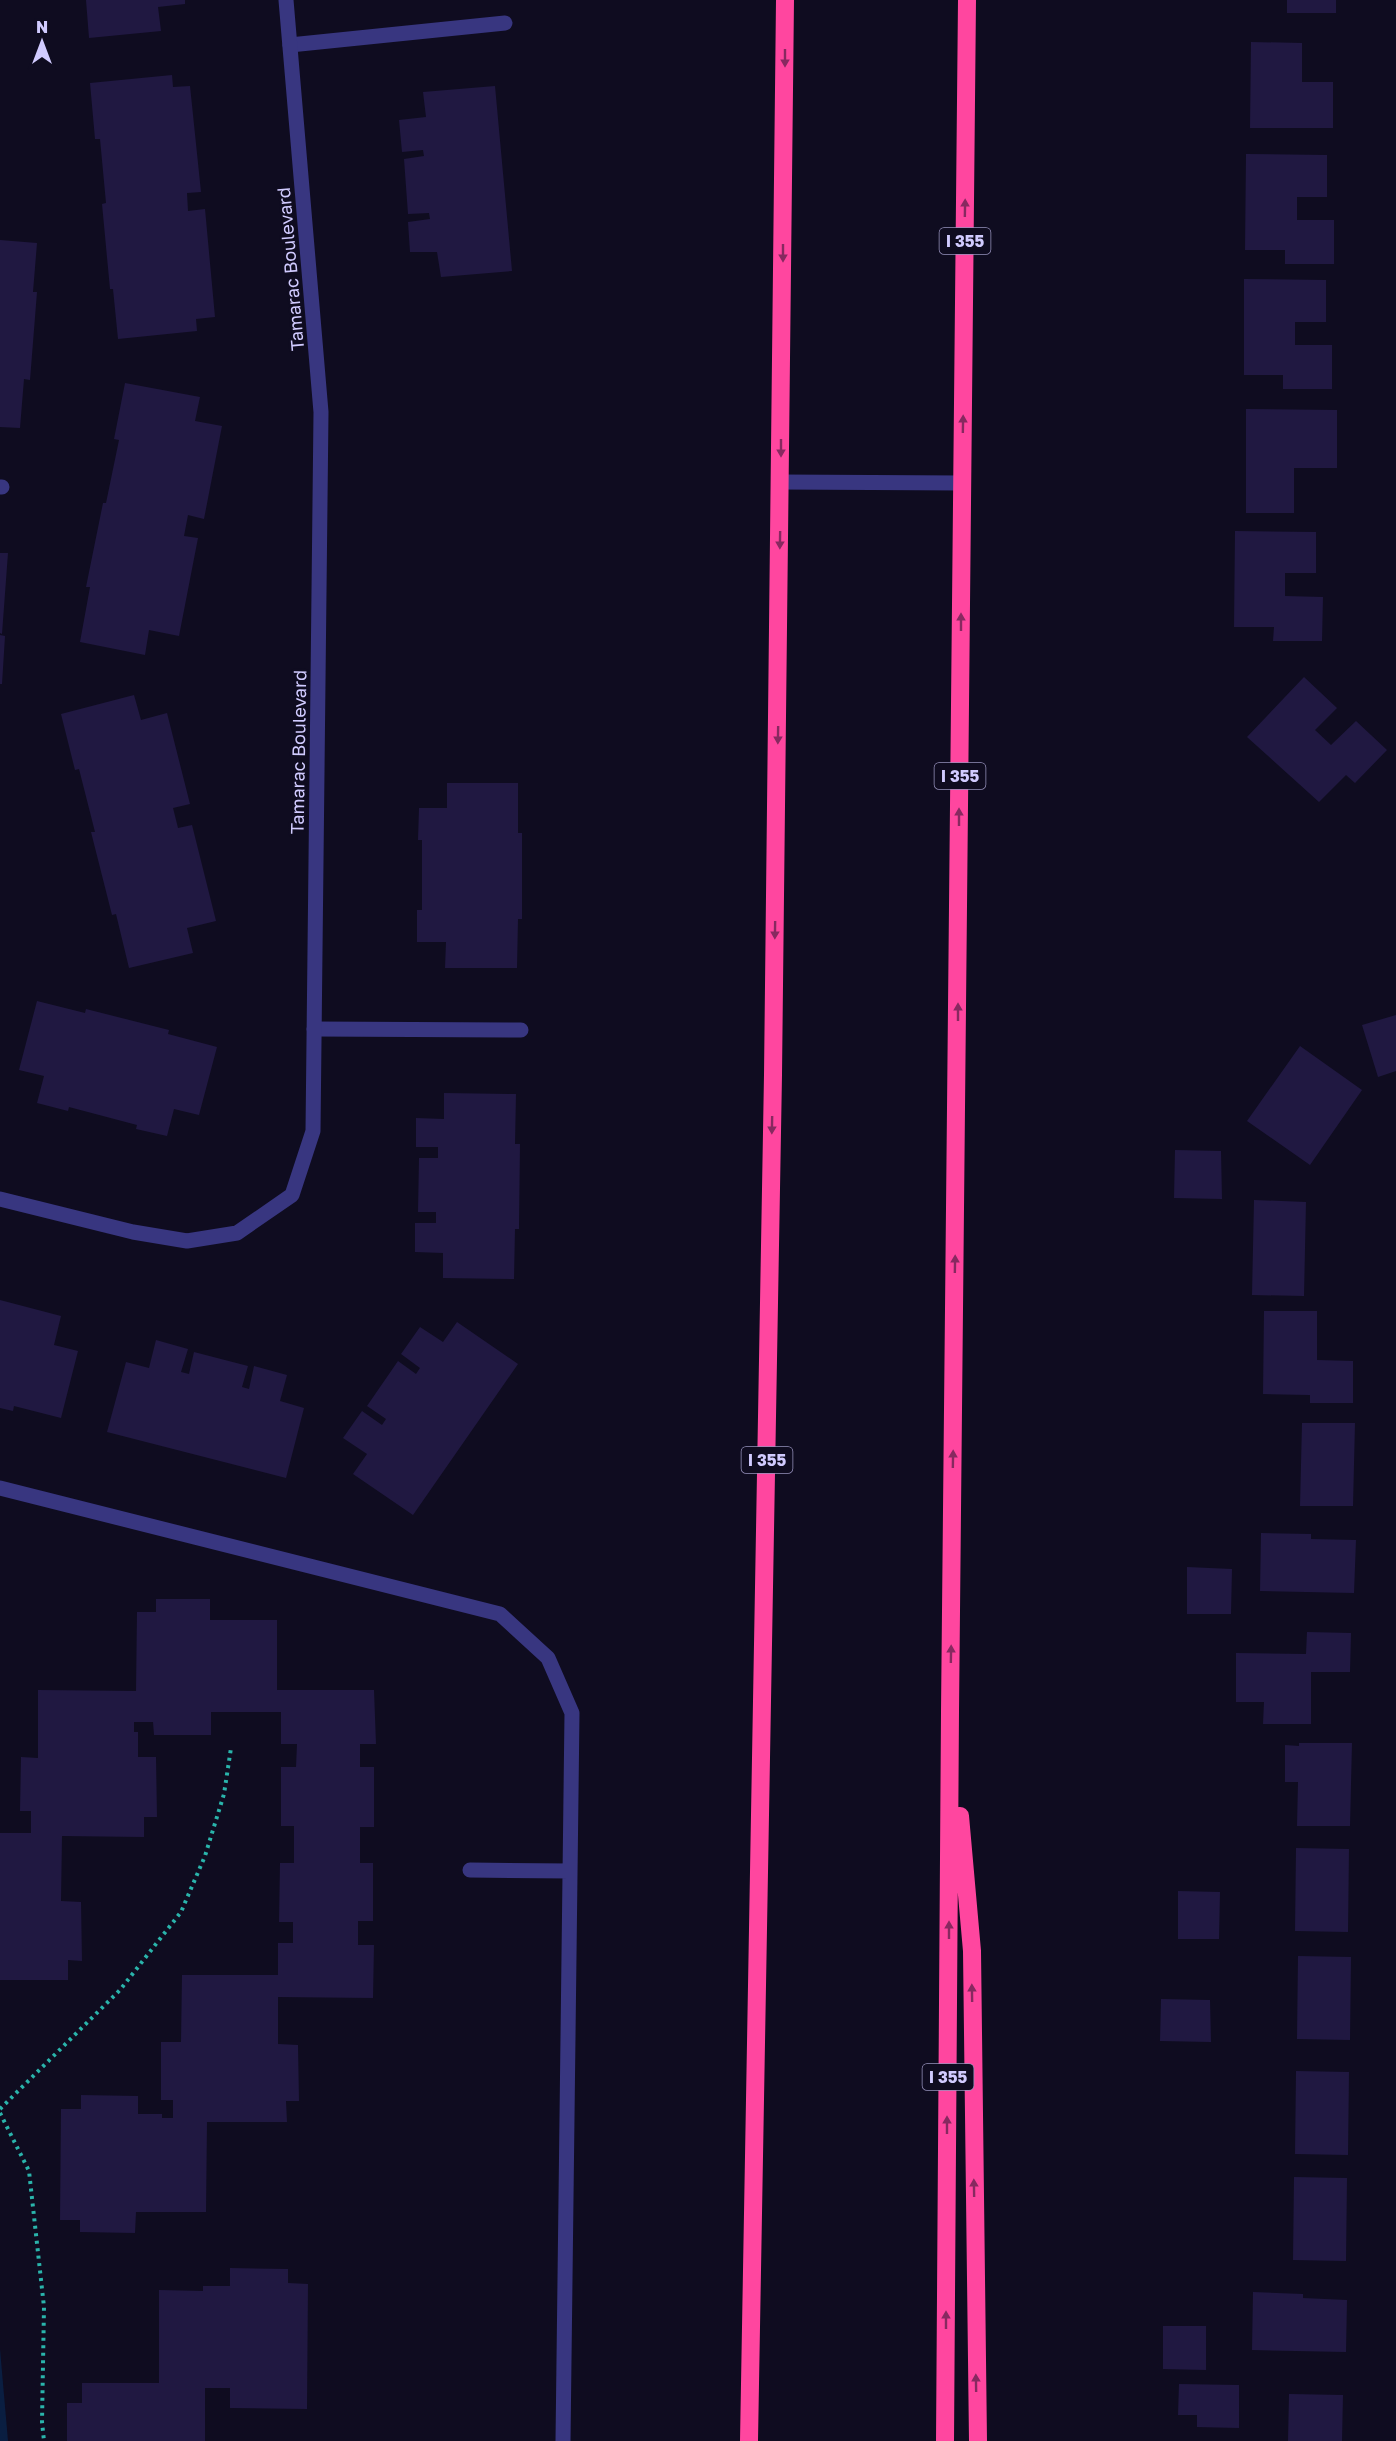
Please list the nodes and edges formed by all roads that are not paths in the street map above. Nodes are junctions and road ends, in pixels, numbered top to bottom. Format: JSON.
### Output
{"nodes":[{"id":1,"x":286,"y":0,"type":"edge"},
{"id":2,"x":785,"y":0,"type":"edge"},
{"id":3,"x":967,"y":0,"type":"edge"},
{"id":4,"x":505,"y":23,"type":"dead end"},
{"id":5,"x":290,"y":45,"type":"junction"},
{"id":6,"x":781,"y":482,"type":"junction"},
{"id":7,"x":962,"y":483,"type":"junction"},
{"id":8,"x":314,"y":1029,"type":"junction"},
{"id":9,"x":521,"y":1030,"type":"dead end"},
{"id":10,"x":0,"y":1199,"type":"edge"},
{"id":11,"x":0,"y":1488,"type":"edge"},
{"id":12,"x":950,"y":1712,"type":"junction"},
{"id":13,"x":470,"y":1870,"type":"dead end"},
{"id":14,"x":570,"y":1871,"type":"junction"},
{"id":15,"x":563,"y":2441,"type":"edge"},
{"id":16,"x":749,"y":2441,"type":"edge"},
{"id":17,"x":945,"y":2441,"type":"edge"},
{"id":18,"x":978,"y":2441,"type":"edge"}],
"edges":[{"from":1,"to":5,"type":"street","name":"Tamarac Boulevard"},
{"from":2,"to":6,"type":"highway","number":"I 355","one_way":true},
{"from":7,"to":3,"type":"highway","number":"I 355","one_way":true},
{"from":4,"to":5,"type":"street"},
{"from":5,"to":8,"type":"street","name":"Tamarac Boulevard"},
{"from":6,"to":7,"type":"street"},
{"from":6,"to":16,"type":"highway","number":"I 355","one_way":true},
{"from":12,"to":7,"type":"highway","number":"I 355","one_way":true},
{"from":8,"to":9,"type":"street"},
{"from":8,"to":10,"type":"street","name":"Tamarac Boulevard"},
{"from":11,"to":14,"type":"street"},
{"from":17,"to":12,"type":"highway","number":"I 355","one_way":true},
{"from":18,"to":12,"type":"highway","one_way":true},
{"from":13,"to":14,"type":"street"},
{"from":14,"to":15,"type":"street"}]}
